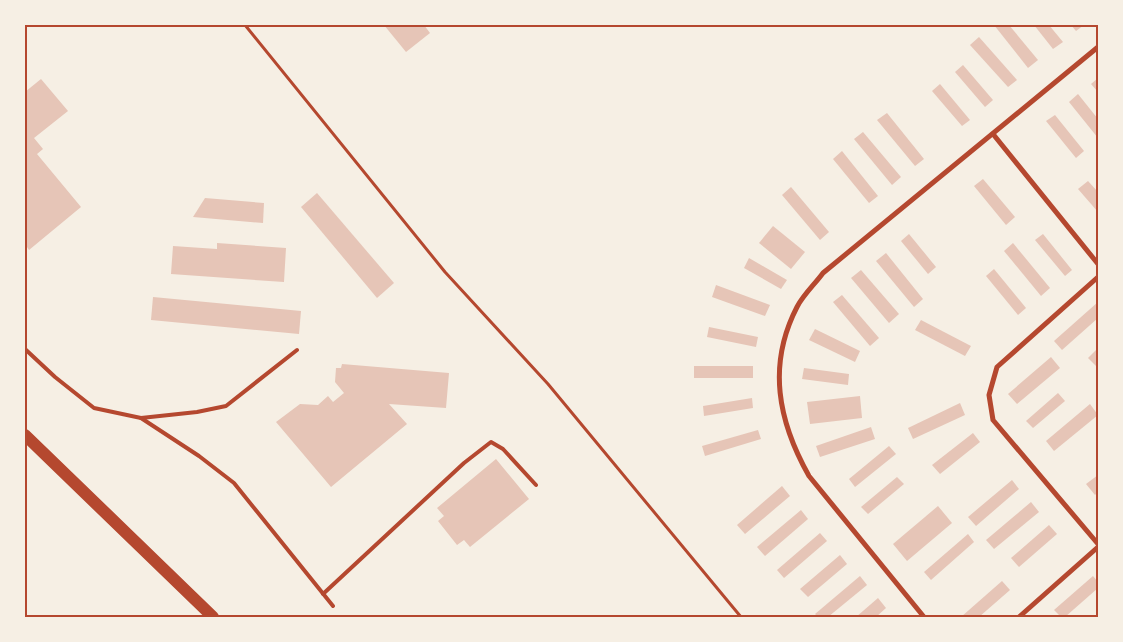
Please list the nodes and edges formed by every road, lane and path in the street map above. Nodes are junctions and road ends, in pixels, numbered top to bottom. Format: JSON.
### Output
{"nodes":[{"id":1,"x":245,"y":25,"type":"edge"},
{"id":2,"x":1098,"y":47,"type":"edge"},
{"id":3,"x":993,"y":134,"type":"junction"},
{"id":4,"x":1098,"y":264,"type":"edge"},
{"id":5,"x":1098,"y":277,"type":"edge"},
{"id":6,"x":25,"y":349,"type":"edge"},
{"id":7,"x":297,"y":350,"type":"dead end"},
{"id":8,"x":141,"y":418,"type":"junction"},
{"id":9,"x":25,"y":435,"type":"edge"},
{"id":10,"x":536,"y":485,"type":"dead end"},
{"id":11,"x":1098,"y":546,"type":"edge"},
{"id":12,"x":323,"y":594,"type":"junction"},
{"id":13,"x":332,"y":606,"type":"dead end"},
{"id":14,"x":213,"y":617,"type":"edge"},
{"id":15,"x":742,"y":617,"type":"edge"},
{"id":16,"x":924,"y":617,"type":"edge"},
{"id":17,"x":1019,"y":617,"type":"edge"}],
"edges":[{"from":1,"to":15,"type":"path"},
{"from":2,"to":3,"type":"street"},
{"from":3,"to":4,"type":"street"},
{"from":3,"to":16,"type":"street"},
{"from":5,"to":11,"type":"street"},
{"from":6,"to":8,"type":"lane"},
{"from":7,"to":8,"type":"lane"},
{"from":8,"to":12,"type":"lane"},
{"from":9,"to":14,"type":"main road"},
{"from":10,"to":12,"type":"lane"},
{"from":11,"to":17,"type":"street"},
{"from":12,"to":13,"type":"lane"}]}
